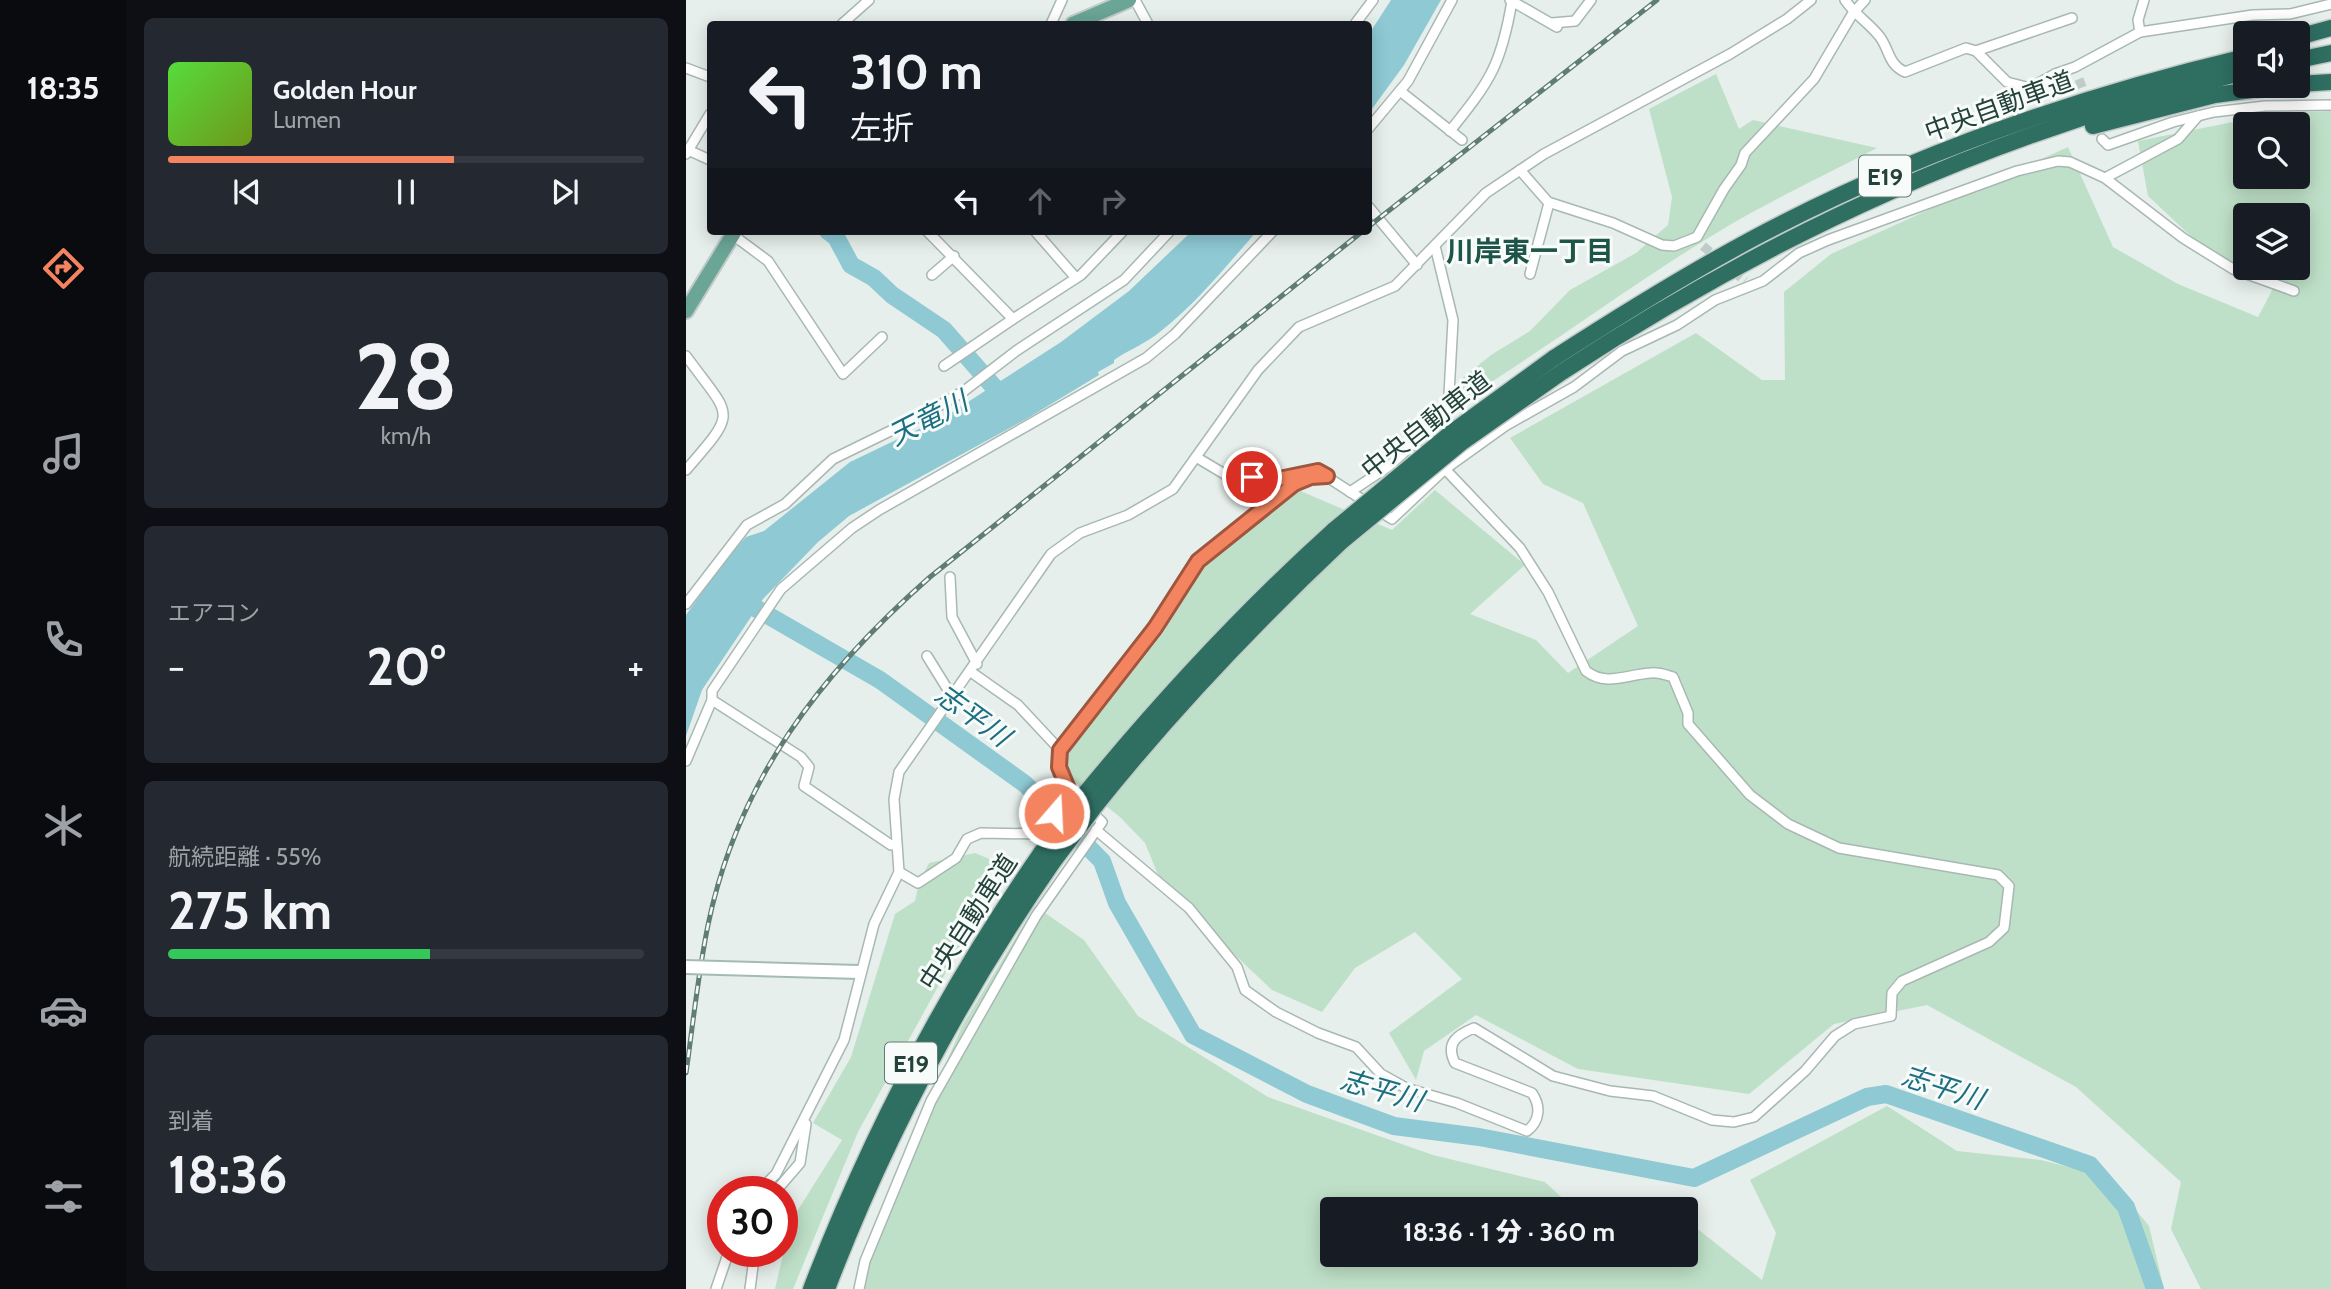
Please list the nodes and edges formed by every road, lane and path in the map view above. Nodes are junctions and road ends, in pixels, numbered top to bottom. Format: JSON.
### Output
{"nodes":[{"id":1,"x":869,"y":0,"type":"edge"},
{"id":2,"x":1062,"y":0,"type":"edge"},
{"id":3,"x":1129,"y":0,"type":"edge"},
{"id":4,"x":1135,"y":0,"type":"edge"},
{"id":5,"x":1373,"y":0,"type":"edge"},
{"id":6,"x":1452,"y":0,"type":"edge"},
{"id":7,"x":1511,"y":0,"type":"edge"},
{"id":8,"x":1591,"y":0,"type":"edge"},
{"id":9,"x":1811,"y":0,"type":"edge"},
{"id":10,"x":1845,"y":0,"type":"edge"},
{"id":11,"x":1866,"y":0,"type":"edge"},
{"id":12,"x":2144,"y":0,"type":"edge"},
{"id":13,"x":2331,"y":4,"type":"edge"},
{"id":14,"x":1853,"y":13,"type":"junction"},
{"id":15,"x":2072,"y":18,"type":"dead end"},
{"id":16,"x":848,"y":21,"type":"edge"},
{"id":17,"x":1052,"y":21,"type":"edge"},
{"id":18,"x":1080,"y":21,"type":"edge"},
{"id":19,"x":1146,"y":21,"type":"edge"},
{"id":20,"x":1357,"y":21,"type":"edge"},
{"id":21,"x":2331,"y":29,"type":"edge"},
{"id":22,"x":2140,"y":32,"type":"junction"},
{"id":23,"x":2310,"y":34,"type":"edge"},
{"id":24,"x":2331,"y":37,"type":"edge"},
{"id":25,"x":2310,"y":41,"type":"edge"},
{"id":26,"x":1976,"y":51,"type":"junction"},
{"id":27,"x":2233,"y":52,"type":"edge"},
{"id":28,"x":2331,"y":53,"type":"edge"},
{"id":29,"x":2310,"y":57,"type":"edge"},
{"id":30,"x":2233,"y":60,"type":"edge"},
{"id":31,"x":2075,"y":67,"type":"junction"},
{"id":32,"x":686,"y":68,"type":"edge"},
{"id":33,"x":2233,"y":75,"type":"edge"},
{"id":34,"x":707,"y":76,"type":"edge"},
{"id":35,"x":2079,"y":79,"type":"tunnel mouth"},
{"id":36,"x":2331,"y":82,"type":"edge"},
{"id":37,"x":2310,"y":83,"type":"edge"},
{"id":38,"x":1400,"y":91,"type":"junction"},
{"id":39,"x":2233,"y":94,"type":"edge"},
{"id":40,"x":2331,"y":106,"type":"edge"},
{"id":41,"x":2198,"y":116,"type":"junction"},
{"id":42,"x":707,"y":119,"type":"edge"},
{"id":43,"x":1372,"y":124,"type":"edge"},
{"id":44,"x":1450,"y":131,"type":"junction"},
{"id":45,"x":2102,"y":139,"type":"dead end"},
{"id":46,"x":1462,"y":140,"type":"dead end"},
{"id":47,"x":687,"y":151,"type":"edge"},
{"id":48,"x":707,"y":159,"type":"edge"},
{"id":49,"x":1520,"y":170,"type":"junction"},
{"id":50,"x":2105,"y":178,"type":"junction"},
{"id":51,"x":1549,"y":202,"type":"junction"},
{"id":52,"x":1372,"y":211,"type":"edge"},
{"id":53,"x":733,"y":235,"type":"edge"},
{"id":54,"x":736,"y":235,"type":"edge"},
{"id":55,"x":931,"y":235,"type":"edge"},
{"id":56,"x":1038,"y":235,"type":"edge"},
{"id":57,"x":1119,"y":235,"type":"edge"},
{"id":58,"x":1166,"y":235,"type":"edge"},
{"id":59,"x":1269,"y":235,"type":"edge"},
{"id":60,"x":1778,"y":244,"type":"junction"},
{"id":61,"x":1435,"y":246,"type":"junction"},
{"id":62,"x":954,"y":256,"type":"junction"},
{"id":63,"x":1417,"y":265,"type":"junction"},
{"id":64,"x":1530,"y":274,"type":"dead end"},
{"id":65,"x":932,"y":275,"type":"dead end"},
{"id":66,"x":1076,"y":278,"type":"junction"},
{"id":67,"x":2294,"y":291,"type":"dead end"},
{"id":68,"x":1651,"y":297,"type":"junction"},
{"id":69,"x":686,"y":310,"type":"edge"},
{"id":70,"x":1013,"y":319,"type":"junction"},
{"id":71,"x":882,"y":337,"type":"dead end"},
{"id":72,"x":686,"y":356,"type":"edge"},
{"id":73,"x":1558,"y":365,"type":"junction"},
{"id":74,"x":944,"y":366,"type":"dead end"},
{"id":75,"x":1196,"y":457,"type":"junction"},
{"id":76,"x":1445,"y":469,"type":"junction"},
{"id":77,"x":686,"y":470,"type":"edge"},
{"id":78,"x":1327,"y":476,"type":"junction"},
{"id":79,"x":1350,"y":492,"type":"junction"},
{"id":80,"x":950,"y":577,"type":"dead end"},
{"id":81,"x":686,"y":602,"type":"edge"},
{"id":82,"x":927,"y":656,"type":"dead end"},
{"id":83,"x":974,"y":668,"type":"junction"},
{"id":84,"x":953,"y":698,"type":"junction"},
{"id":85,"x":712,"y":700,"type":"junction"},
{"id":86,"x":1060,"y":750,"type":"junction"},
{"id":87,"x":686,"y":761,"type":"edge"},
{"id":88,"x":1083,"y":797,"type":"junction"},
{"id":89,"x":1096,"y":830,"type":"junction"},
{"id":90,"x":1040,"y":834,"type":"junction"},
{"id":91,"x":897,"y":844,"type":"junction"},
{"id":92,"x":1047,"y":858,"type":"junction"},
{"id":93,"x":1073,"y":860,"type":"junction"},
{"id":94,"x":899,"y":872,"type":"junction"},
{"id":95,"x":686,"y":967,"type":"edge"},
{"id":96,"x":859,"y":972,"type":"junction"},
{"id":97,"x":806,"y":1118,"type":"junction"},
{"id":98,"x":774,"y":1176,"type":"edge"},
{"id":99,"x":789,"y":1176,"type":"edge"},
{"id":100,"x":724,"y":1267,"type":"edge"},
{"id":101,"x":753,"y":1267,"type":"edge"},
{"id":102,"x":716,"y":1289,"type":"edge"},
{"id":103,"x":750,"y":1289,"type":"edge"},
{"id":104,"x":811,"y":1289,"type":"edge"},
{"id":105,"x":827,"y":1289,"type":"edge"},
{"id":106,"x":859,"y":1289,"type":"edge"}],
"edges":[{"from":1,"to":16,"type":"street"},
{"from":2,"to":17,"type":"street"},
{"from":3,"to":18,"type":"main road"},
{"from":4,"to":19,"type":"street"},
{"from":5,"to":20,"type":"street"},
{"from":6,"to":38,"type":"street"},
{"from":7,"to":8,"type":"street"},
{"from":7,"to":44,"type":"street"},
{"from":9,"to":49,"type":"street"},
{"from":10,"to":14,"type":"street"},
{"from":11,"to":14,"type":"street"},
{"from":12,"to":22,"type":"street"},
{"from":13,"to":22,"type":"street"},
{"from":14,"to":26,"type":"street"},
{"from":14,"to":51,"type":"street"},
{"from":15,"to":26,"type":"street"},
{"from":21,"to":23,"type":"highway"},
{"from":22,"to":31,"type":"street"},
{"from":24,"to":25,"type":"highway"},
{"from":26,"to":31,"type":"street"},
{"from":27,"to":68,"type":"highway"},
{"from":28,"to":29,"type":"highway"},
{"from":30,"to":68,"type":"highway","name":"中央自動車道","number":"E19"},
{"from":31,"to":35,"type":"street"},
{"from":32,"to":34,"type":"street"},
{"from":33,"to":60,"type":"highway","name":"中央自動車道","number":"E19"},
{"from":36,"to":37,"type":"highway"},
{"from":38,"to":43,"type":"street"},
{"from":38,"to":44,"type":"street"},
{"from":39,"to":60,"type":"highway"},
{"from":40,"to":41,"type":"street"},
{"from":41,"to":45,"type":"street"},
{"from":41,"to":50,"type":"street"},
{"from":42,"to":47,"type":"street"},
{"from":44,"to":46,"type":"street"},
{"from":47,"to":48,"type":"street"},
{"from":49,"to":51,"type":"street"},
{"from":49,"to":61,"type":"street"},
{"from":50,"to":67,"type":"street"},
{"from":50,"to":76,"type":"street"},
{"from":51,"to":64,"type":"street"},
{"from":52,"to":63,"type":"street"},
{"from":53,"to":69,"type":"main road"},
{"from":54,"to":71,"type":"street"},
{"from":55,"to":62,"type":"street"},
{"from":56,"to":66,"type":"street"},
{"from":57,"to":66,"type":"street"},
{"from":58,"to":81,"type":"street"},
{"from":59,"to":85,"type":"street"},
{"from":60,"to":73,"type":"highway","name":"中央自動車道","number":"E19"},
{"from":61,"to":63,"type":"street"},
{"from":61,"to":79,"type":"street"},
{"from":62,"to":65,"type":"street"},
{"from":62,"to":70,"type":"street"},
{"from":63,"to":75,"type":"street"},
{"from":66,"to":70,"type":"street"},
{"from":68,"to":73,"type":"highway","name":"中央自動車道","number":"E19"},
{"from":70,"to":74,"type":"street"},
{"from":72,"to":77,"type":"street"},
{"from":73,"to":88,"type":"highway","name":"中央自動車道","number":"E19","bridge":true},
{"from":75,"to":78,"type":"street"},
{"from":75,"to":83,"type":"street"},
{"from":76,"to":79,"type":"street"},
{"from":76,"to":89,"type":"street"},
{"from":78,"to":79,"type":"street"},
{"from":78,"to":86,"type":"street"},
{"from":80,"to":83,"type":"street"},
{"from":82,"to":84,"type":"street"},
{"from":83,"to":84,"type":"street"},
{"from":83,"to":86,"type":"street"},
{"from":84,"to":91,"type":"street"},
{"from":85,"to":87,"type":"street"},
{"from":85,"to":91,"type":"street"},
{"from":86,"to":88,"type":"street"},
{"from":88,"to":89,"type":"street"},
{"from":88,"to":90,"type":"street"},
{"from":88,"to":92,"type":"highway","name":"中央自動車道","number":"E19","bridge":true},
{"from":89,"to":93,"type":"street"},
{"from":90,"to":93,"type":"street"},
{"from":90,"to":94,"type":"street"},
{"from":91,"to":94,"type":"street"},
{"from":92,"to":104,"type":"highway","name":"中央自動車道","number":"E19"},
{"from":92,"to":105,"type":"highway","name":"中央自動車道","number":"E19"},
{"from":93,"to":106,"type":"street"},
{"from":94,"to":96,"type":"street"},
{"from":95,"to":96,"type":"street","bridge":true},
{"from":96,"to":97,"type":"street"},
{"from":97,"to":98,"type":"street"},
{"from":97,"to":99,"type":"street"},
{"from":100,"to":102,"type":"street"},
{"from":101,"to":103,"type":"street"}]}
